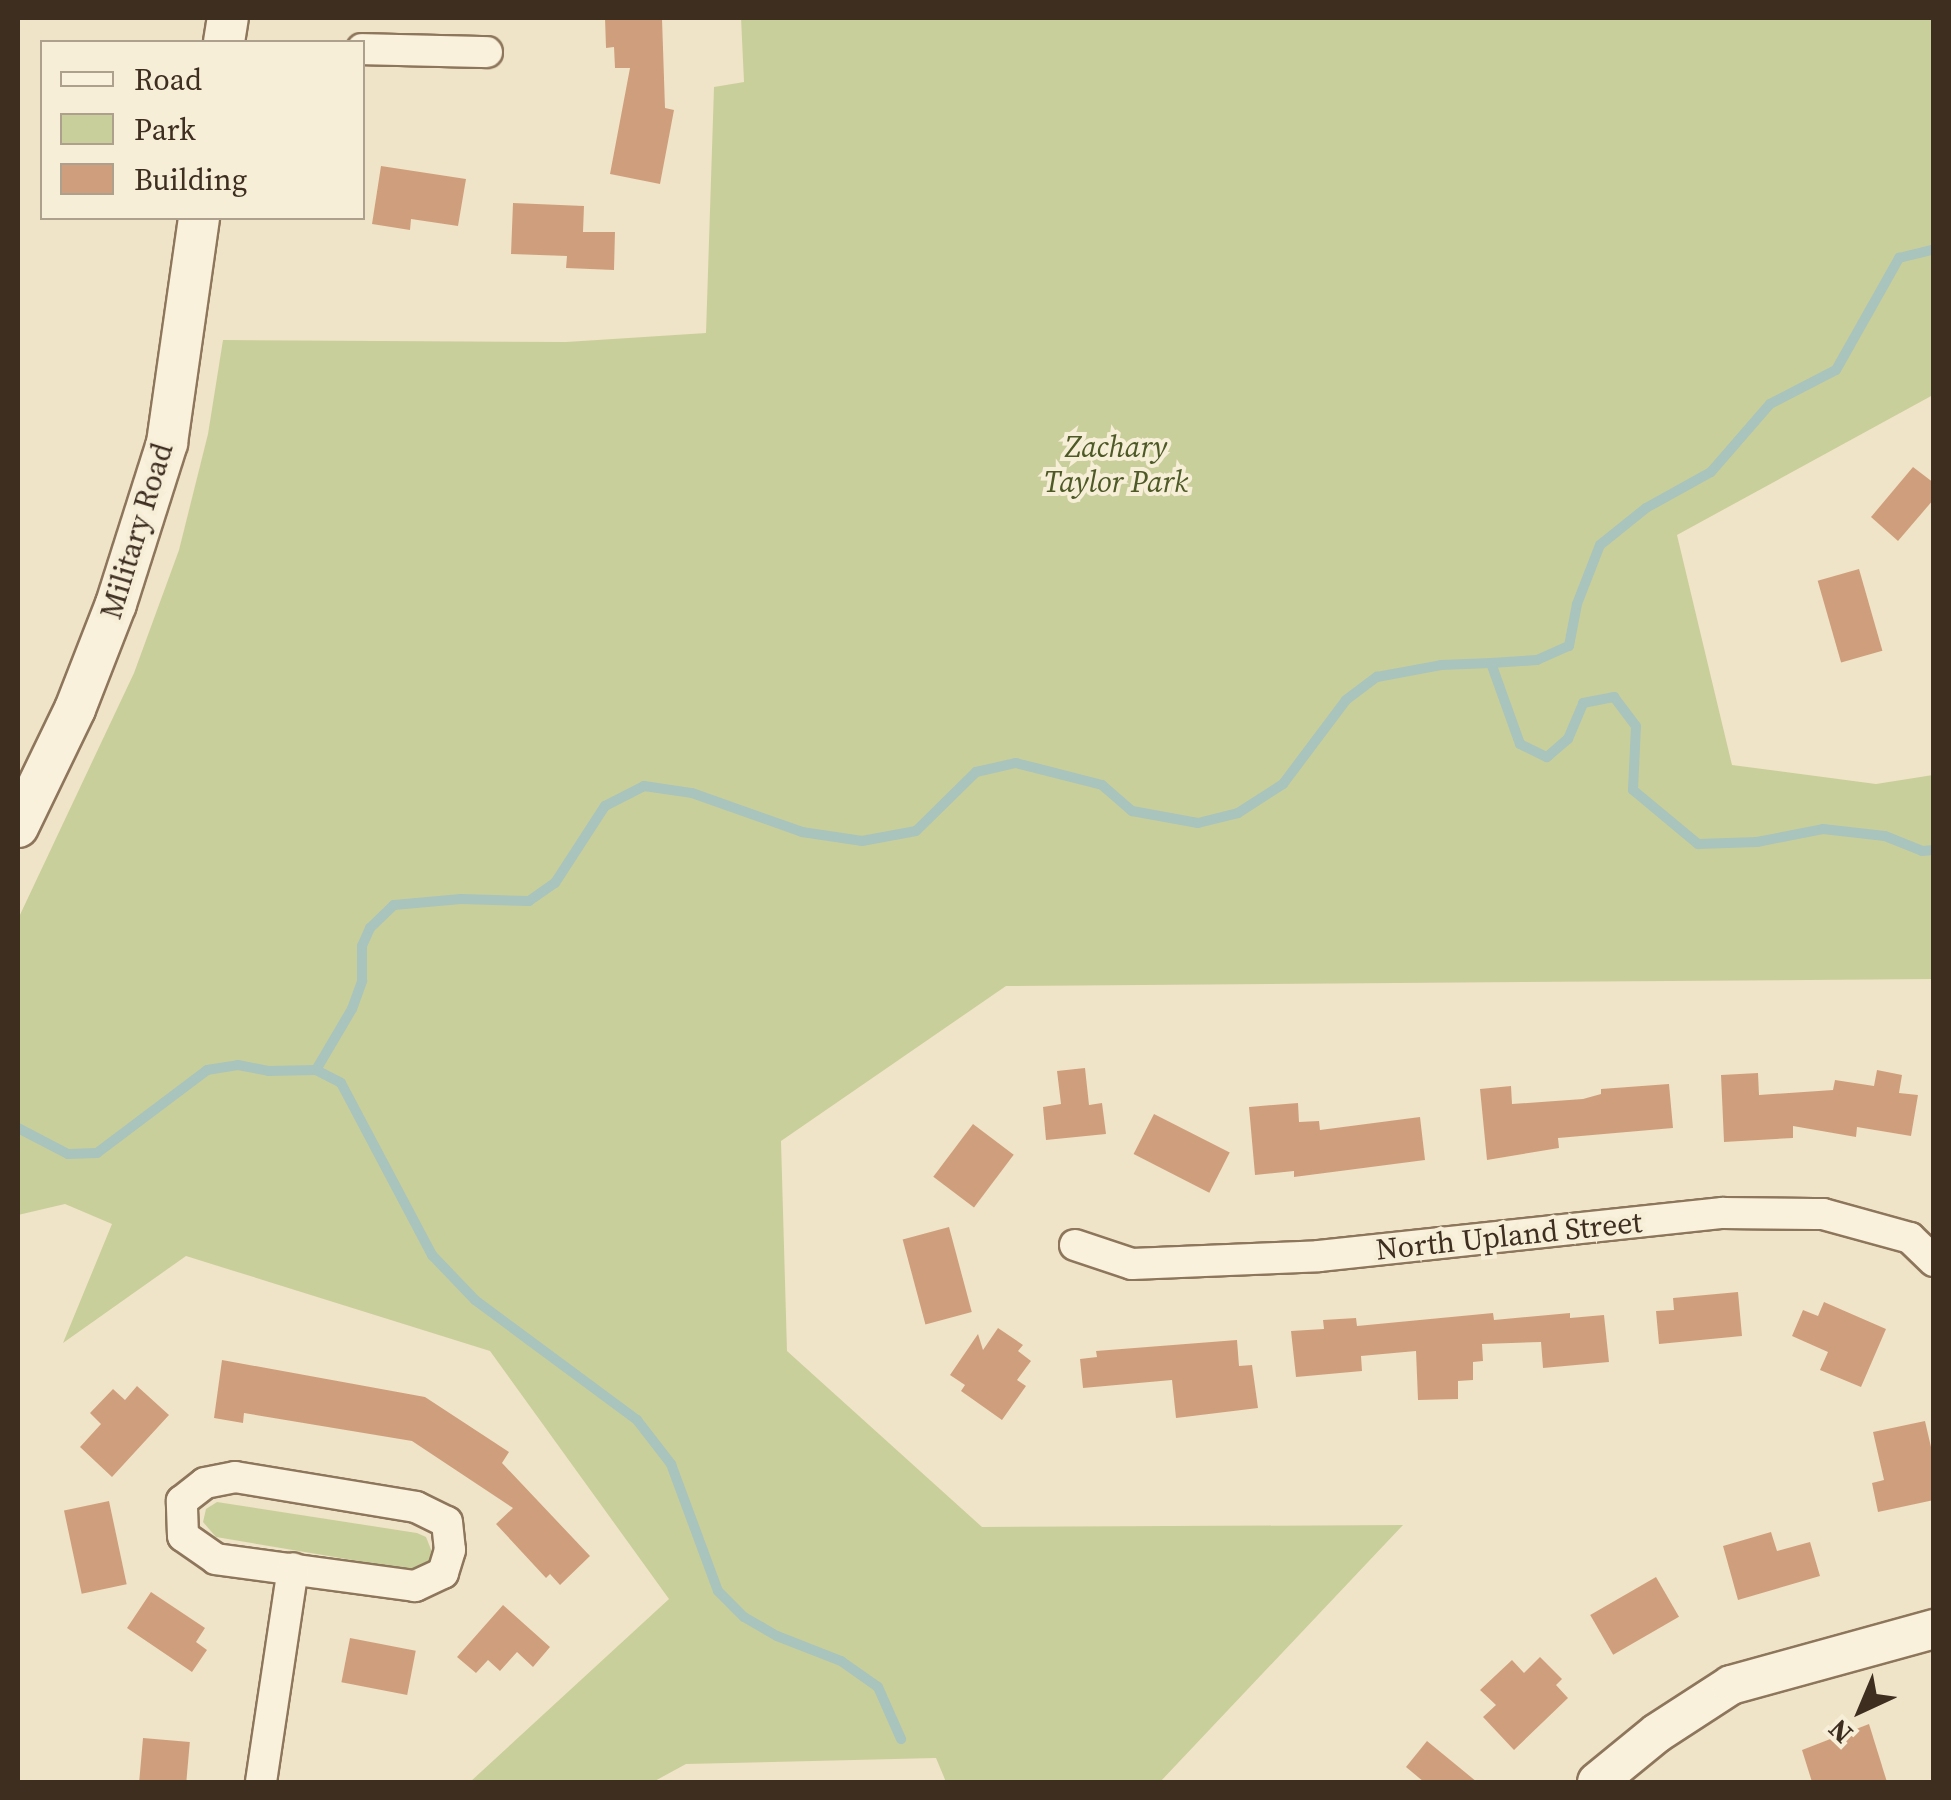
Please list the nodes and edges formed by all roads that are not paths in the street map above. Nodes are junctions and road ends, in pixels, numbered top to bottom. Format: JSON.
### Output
{"nodes":[{"id":1,"x":365,"y":48,"type":"edge"},
{"id":2,"x":487,"y":52,"type":"dead end"},
{"id":3,"x":200,"y":220,"type":"edge"},
{"id":4,"x":18,"y":827,"type":"edge"},
{"id":5,"x":1075,"y":1245,"type":"dead end"},
{"id":6,"x":1934,"y":1261,"type":"edge"},
{"id":7,"x":293,"y":1568,"type":"junction"},
{"id":8,"x":1934,"y":1630,"type":"edge"},
{"id":9,"x":261,"y":1782,"type":"edge"},
{"id":10,"x":1597,"y":1782,"type":"edge"}],
"edges":[{"from":1,"to":2,"type":"street"},
{"from":3,"to":4,"type":"main road","name":"Military Road"},
{"from":5,"to":6,"type":"street","name":"North Upland Street"},
{"from":7,"to":7,"type":"street"},
{"from":7,"to":9,"type":"street"},
{"from":8,"to":10,"type":"street"}]}
